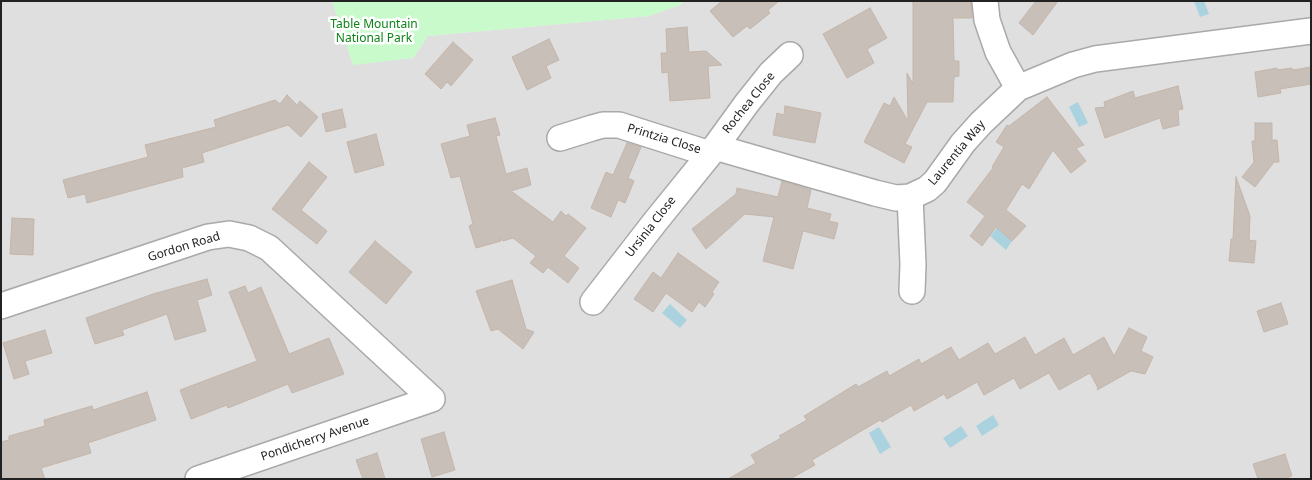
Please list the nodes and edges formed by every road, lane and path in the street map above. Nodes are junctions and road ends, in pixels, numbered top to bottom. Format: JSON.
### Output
{"nodes":[{"id":1,"x":984,"y":1,"type":"edge"},
{"id":2,"x":1311,"y":31,"type":"edge"},
{"id":3,"x":790,"y":55,"type":"dead end"},
{"id":4,"x":1018,"y":88,"type":"junction"},
{"id":5,"x":560,"y":138,"type":"dead end"},
{"id":6,"x":712,"y":150,"type":"junction"},
{"id":7,"x":903,"y":198,"type":"junction"},
{"id":8,"x":907,"y":291,"type":"dead end"},
{"id":9,"x":593,"y":302,"type":"dead end"},
{"id":10,"x":1,"y":306,"type":"edge"},
{"id":11,"x":432,"y":399,"type":"joint"},
{"id":12,"x":198,"y":479,"type":"edge"}],
"edges":[{"from":1,"to":4,"type":"street"},
{"from":2,"to":4,"type":"street","name":"Laurentia Way"},
{"from":3,"to":6,"type":"street","name":"Rochea Close"},
{"from":4,"to":7,"type":"street","name":"Laurentia Way"},
{"from":5,"to":6,"type":"street","name":"Printzia Close"},
{"from":6,"to":7,"type":"street"},
{"from":6,"to":9,"type":"street","name":"Ursinia Close"},
{"from":7,"to":8,"type":"street"},
{"from":10,"to":11,"type":"street","name":"Gordon Road"},
{"from":11,"to":12,"type":"street","name":"Pondicherry Avenue"}]}
